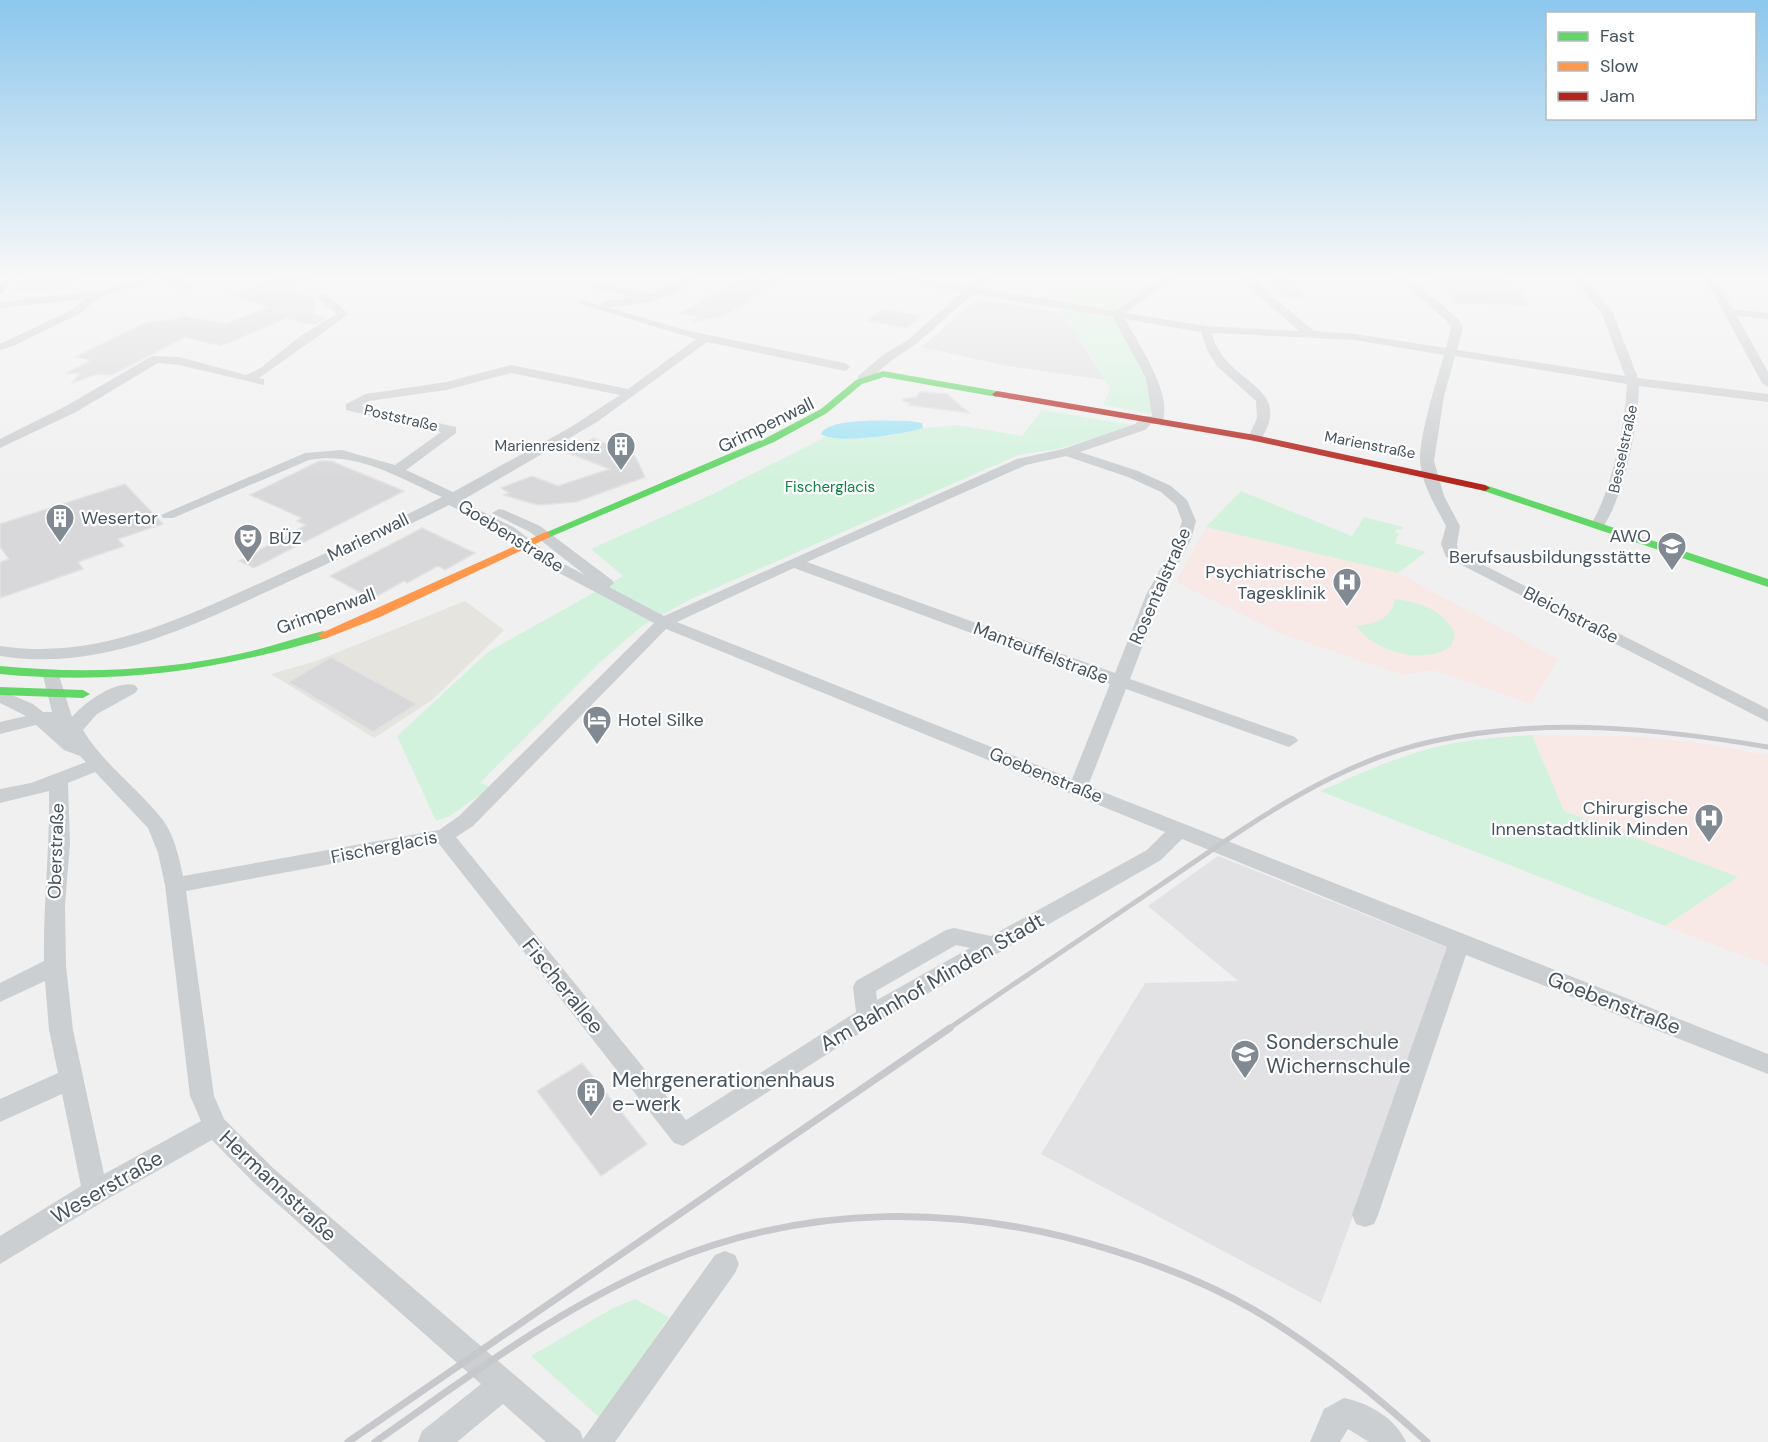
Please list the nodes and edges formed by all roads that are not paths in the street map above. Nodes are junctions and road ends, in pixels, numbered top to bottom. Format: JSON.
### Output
{"nodes":[{"id":1,"x":296,"y":345,"type":"edge"},
{"id":2,"x":695,"y":345,"type":"edge"},
{"id":3,"x":740,"y":345,"type":"edge"},
{"id":4,"x":907,"y":345,"type":"edge"},
{"id":5,"x":910,"y":345,"type":"edge"},
{"id":6,"x":1134,"y":345,"type":"edge"},
{"id":7,"x":1209,"y":345,"type":"edge"},
{"id":8,"x":1405,"y":345,"type":"edge"},
{"id":9,"x":1453,"y":345,"type":"edge"},
{"id":10,"x":1620,"y":345,"type":"edge"},
{"id":11,"x":1748,"y":345,"type":"edge"},
{"id":12,"x":1451,"y":353,"type":"junction"},
{"id":13,"x":845,"y":367,"type":"dead end"},
{"id":14,"x":884,"y":374,"type":"junction"},
{"id":15,"x":247,"y":379,"type":"junction"},
{"id":16,"x":1633,"y":381,"type":"junction"},
{"id":17,"x":260,"y":382,"type":"dead end"},
{"id":18,"x":1768,"y":384,"type":"edge"},
{"id":19,"x":863,"y":385,"type":"junction"},
{"id":20,"x":954,"y":387,"type":"junction"},
{"id":21,"x":627,"y":393,"type":"junction"},
{"id":22,"x":1768,"y":398,"type":"edge"},
{"id":23,"x":1152,"y":420,"type":"junction"},
{"id":24,"x":1256,"y":438,"type":"junction"},
{"id":25,"x":0,"y":444,"type":"edge"},
{"id":26,"x":1067,"y":452,"type":"junction"},
{"id":27,"x":395,"y":472,"type":"junction"},
{"id":28,"x":1430,"y":474,"type":"junction"},
{"id":29,"x":452,"y":496,"type":"junction"},
{"id":30,"x":464,"y":509,"type":"junction"},
{"id":31,"x":168,"y":515,"type":"dead end"},
{"id":32,"x":1598,"y":524,"type":"junction"},
{"id":33,"x":550,"y":540,"type":"junction"},
{"id":34,"x":532,"y":547,"type":"junction"},
{"id":35,"x":497,"y":556,"type":"junction"},
{"id":36,"x":794,"y":564,"type":"junction"},
{"id":37,"x":1768,"y":583,"type":"edge"},
{"id":38,"x":634,"y":606,"type":"junction"},
{"id":39,"x":664,"y":622,"type":"junction"},
{"id":40,"x":0,"y":643,"type":"edge"},
{"id":41,"x":0,"y":670,"type":"edge"},
{"id":42,"x":52,"y":676,"type":"junction"},
{"id":43,"x":1119,"y":682,"type":"junction"},
{"id":44,"x":141,"y":688,"type":"junction"},
{"id":45,"x":0,"y":691,"type":"edge"},
{"id":46,"x":58,"y":694,"type":"junction"},
{"id":47,"x":0,"y":696,"type":"edge"},
{"id":48,"x":61,"y":716,"type":"junction"},
{"id":49,"x":1768,"y":716,"type":"edge"},
{"id":50,"x":40,"y":718,"type":"junction"},
{"id":51,"x":0,"y":728,"type":"edge"},
{"id":52,"x":74,"y":730,"type":"junction"},
{"id":53,"x":1289,"y":741,"type":"dead end"},
{"id":54,"x":93,"y":758,"type":"junction"},
{"id":55,"x":58,"y":781,"type":"junction"},
{"id":56,"x":1078,"y":788,"type":"junction"},
{"id":57,"x":0,"y":796,"type":"edge"},
{"id":58,"x":1180,"y":829,"type":"junction"},
{"id":59,"x":444,"y":836,"type":"junction"},
{"id":60,"x":175,"y":885,"type":"junction"},
{"id":61,"x":1460,"y":943,"type":"junction"},
{"id":62,"x":55,"y":966,"type":"junction"},
{"id":63,"x":0,"y":993,"type":"edge"},
{"id":64,"x":1768,"y":1064,"type":"edge"},
{"id":65,"x":72,"y":1078,"type":"junction"},
{"id":66,"x":0,"y":1111,"type":"edge"},
{"id":67,"x":215,"y":1126,"type":"junction"},
{"id":68,"x":683,"y":1135,"type":"joint"},
{"id":69,"x":95,"y":1192,"type":"junction"},
{"id":70,"x":1365,"y":1215,"type":"dead end"},
{"id":71,"x":0,"y":1251,"type":"edge"},
{"id":72,"x":725,"y":1264,"type":"dead end"},
{"id":73,"x":503,"y":1385,"type":"junction"},
{"id":74,"x":433,"y":1442,"type":"edge"},
{"id":75,"x":569,"y":1442,"type":"edge"},
{"id":76,"x":597,"y":1442,"type":"edge"},
{"id":77,"x":1325,"y":1442,"type":"edge"},
{"id":78,"x":1391,"y":1442,"type":"edge"}],
"edges":[{"from":1,"to":15,"type":"street"},
{"from":2,"to":21,"type":"street","name":"Marienwall"},
{"from":3,"to":13,"type":"street"},
{"from":4,"to":19,"type":"street"},
{"from":5,"to":14,"type":"street"},
{"from":6,"to":23,"type":"street"},
{"from":7,"to":24,"type":"street"},
{"from":8,"to":12,"type":"street"},
{"from":9,"to":12,"type":"street"},
{"from":10,"to":16,"type":"street","name":"Besselstraße"},
{"from":11,"to":18,"type":"street"},
{"from":12,"to":16,"type":"street"},
{"from":12,"to":28,"type":"street"},
{"from":14,"to":19,"type":"street","name":"Grimpenwall"},
{"from":14,"to":20,"type":"street","name":"Marienstraße"},
{"from":15,"to":17,"type":"street"},
{"from":15,"to":25,"type":"street"},
{"from":16,"to":22,"type":"street"},
{"from":16,"to":32,"type":"street","name":"Besselstraße"},
{"from":19,"to":20,"type":"street","name":"Marienstraße"},
{"from":19,"to":33,"type":"street","name":"Grimpenwall"},
{"from":20,"to":23,"type":"street","name":"Marienstraße"},
{"from":21,"to":27,"type":"street","name":"Poststraße"},
{"from":21,"to":29,"type":"street","name":"Marienwall"},
{"from":23,"to":24,"type":"street","name":"Marienstraße"},
{"from":23,"to":26,"type":"street","name":"Fischerglacis"},
{"from":24,"to":28,"type":"street","name":"Marienstraße"},
{"from":26,"to":36,"type":"street","name":"Fischerglacis"},
{"from":26,"to":43,"type":"street","name":"Rosentalstraße"},
{"from":27,"to":29,"type":"street"},
{"from":27,"to":31,"type":"street"},
{"from":28,"to":32,"type":"street","name":"Marienstraße"},
{"from":28,"to":49,"type":"street","name":"Bleichstraße"},
{"from":29,"to":30,"type":"street","name":"Goebenstraße"},
{"from":29,"to":33,"type":"street","name":"Goebenstraße"},
{"from":29,"to":40,"type":"street","name":"Marienwall"},
{"from":30,"to":34,"type":"street","name":"Goebenstraße"},
{"from":30,"to":35,"type":"street"},
{"from":32,"to":37,"type":"street","name":"Marienstraße"},
{"from":33,"to":34,"type":"street","name":"Grimpenwall"},
{"from":33,"to":38,"type":"street","name":"Goebenstraße"},
{"from":34,"to":35,"type":"street","name":"Grimpenwall"},
{"from":34,"to":38,"type":"street","name":"Goebenstraße"},
{"from":34,"to":44,"type":"street","name":"Grimpenwall"},
{"from":35,"to":42,"type":"street","name":"Grimpenwall"},
{"from":36,"to":39,"type":"street","name":"Fischerglacis"},
{"from":36,"to":43,"type":"street","name":"Manteuffelstraße"},
{"from":38,"to":39,"type":"street","name":"Goebenstraße"},
{"from":39,"to":56,"type":"street","name":"Goebenstraße"},
{"from":39,"to":59,"type":"street","name":"Fischerglacis"},
{"from":41,"to":42,"type":"street","name":"Grimpenwall"},
{"from":42,"to":46,"type":"street"},
{"from":43,"to":53,"type":"street","name":"Manteuffelstraße"},
{"from":43,"to":56,"type":"street","name":"Rosentalstraße"},
{"from":44,"to":46,"type":"street","name":"Grimpenwall"},
{"from":44,"to":52,"type":"street"},
{"from":45,"to":46,"type":"street","name":"Grimpenwall"},
{"from":46,"to":48,"type":"street"},
{"from":47,"to":50,"type":"street","name":"Hermannstraße"},
{"from":48,"to":50,"type":"street"},
{"from":48,"to":52,"type":"street","name":"Hermannstraße"},
{"from":50,"to":51,"type":"street"},
{"from":50,"to":54,"type":"street","name":"Hermannstraße"},
{"from":52,"to":54,"type":"street","name":"Hermannstraße"},
{"from":54,"to":55,"type":"street","name":"Oberstraße"},
{"from":54,"to":60,"type":"street","name":"Hermannstraße"},
{"from":55,"to":57,"type":"street"},
{"from":55,"to":62,"type":"street","name":"Oberstraße"},
{"from":56,"to":58,"type":"street","name":"Goebenstraße"},
{"from":58,"to":61,"type":"street","name":"Goebenstraße"},
{"from":58,"to":68,"type":"street","name":"Am Bahnhof Minden Stadt"},
{"from":59,"to":60,"type":"street","name":"Fischerglacis"},
{"from":59,"to":68,"type":"street","name":"Fischerallee"},
{"from":60,"to":67,"type":"street","name":"Hermannstraße"},
{"from":61,"to":64,"type":"street","name":"Goebenstraße"},
{"from":61,"to":70,"type":"street"},
{"from":62,"to":63,"type":"street"},
{"from":62,"to":65,"type":"street","name":"Oberstraße"},
{"from":65,"to":66,"type":"street"},
{"from":65,"to":69,"type":"street","name":"Oberstraße"},
{"from":67,"to":69,"type":"street","name":"Weserstraße"},
{"from":67,"to":73,"type":"street","name":"Hermannstraße"},
{"from":69,"to":71,"type":"street","name":"Weserstraße"},
{"from":72,"to":76,"type":"street"},
{"from":73,"to":74,"type":"street"},
{"from":73,"to":75,"type":"street","name":"Hermannstraße"},
{"from":77,"to":78,"type":"street"}]}
